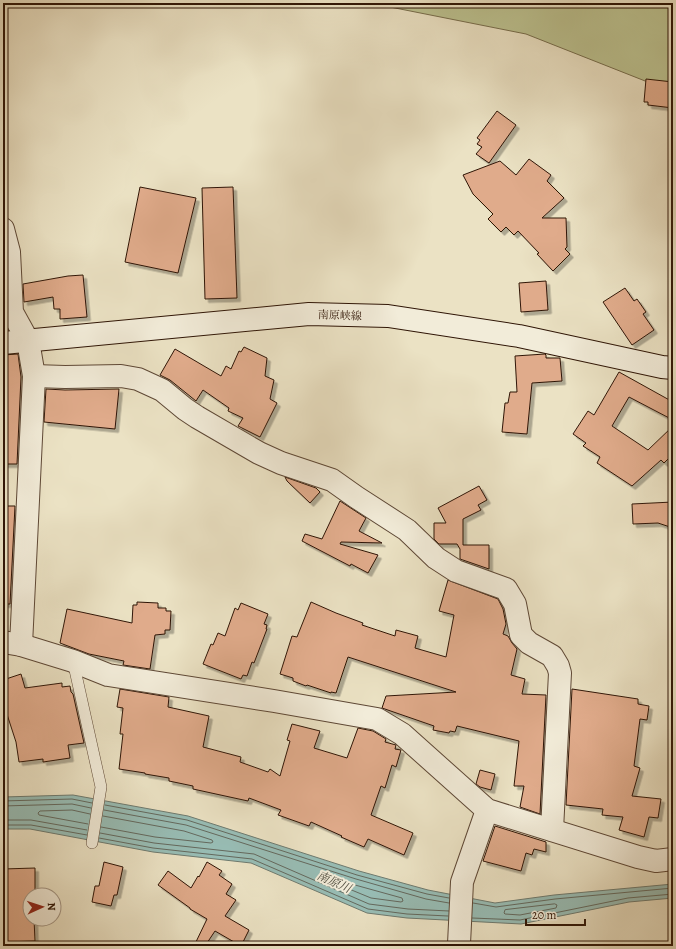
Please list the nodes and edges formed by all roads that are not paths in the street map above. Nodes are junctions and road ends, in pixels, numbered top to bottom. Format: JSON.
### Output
{"nodes":[{"id":1,"x":3,"y":229,"type":"edge"},
{"id":2,"x":28,"y":341,"type":"junction"},
{"id":3,"x":3,"y":343,"type":"edge"},
{"id":4,"x":673,"y":368,"type":"edge"},
{"id":5,"x":34,"y":376,"type":"junction"},
{"id":6,"x":12,"y":643,"type":"edge"},
{"id":7,"x":73,"y":661,"type":"junction"},
{"id":8,"x":487,"y":810,"type":"junction"},
{"id":9,"x":552,"y":830,"type":"junction"},
{"id":10,"x":92,"y":844,"type":"dead end"},
{"id":11,"x":673,"y":860,"type":"edge"},
{"id":12,"x":459,"y":944,"type":"dead end"}],
"edges":[{"from":1,"to":2,"type":"street"},
{"from":2,"to":3,"type":"street","name":"南原峡線"},
{"from":2,"to":4,"type":"street","name":"南原峡線"},
{"from":2,"to":5,"type":"street"},
{"from":5,"to":6,"type":"street"},
{"from":5,"to":9,"type":"street"},
{"from":6,"to":7,"type":"street"},
{"from":7,"to":8,"type":"street"},
{"from":7,"to":10,"type":"lane"},
{"from":8,"to":9,"type":"street"},
{"from":8,"to":12,"type":"street"},
{"from":9,"to":11,"type":"street"}]}
